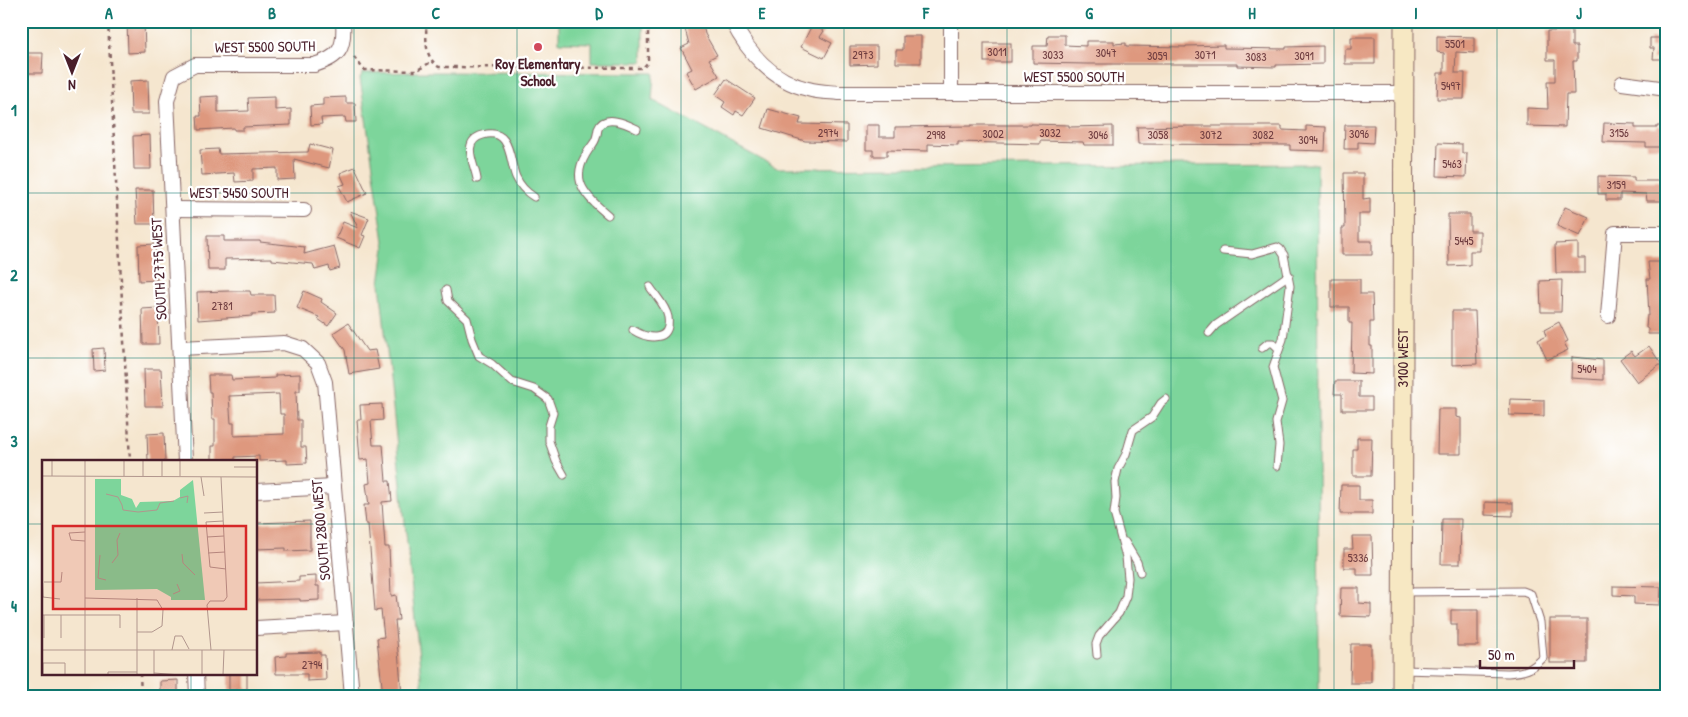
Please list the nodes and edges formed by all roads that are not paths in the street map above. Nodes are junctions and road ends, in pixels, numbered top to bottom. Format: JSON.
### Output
{"nodes":[{"id":1,"x":342,"y":21,"type":"edge"},
{"id":2,"x":732,"y":21,"type":"edge"},
{"id":3,"x":951,"y":21,"type":"edge"},
{"id":4,"x":1404,"y":21,"type":"edge"},
{"id":5,"x":174,"y":76,"type":"joint"},
{"id":6,"x":1622,"y":83,"type":"dead end"},
{"id":7,"x":1667,"y":89,"type":"edge"},
{"id":8,"x":951,"y":93,"type":"junction"},
{"id":9,"x":1404,"y":93,"type":"junction"},
{"id":10,"x":636,"y":129,"type":"dead end"},
{"id":11,"x":477,"y":179,"type":"dead end"},
{"id":12,"x":534,"y":197,"type":"dead end"},
{"id":13,"x":173,"y":209,"type":"junction"},
{"id":14,"x":304,"y":210,"type":"dead end"},
{"id":15,"x":608,"y":215,"type":"dead end"},
{"id":16,"x":1667,"y":233,"type":"edge"},
{"id":17,"x":1223,"y":251,"type":"dead end"},
{"id":18,"x":1289,"y":275,"type":"junction"},
{"id":19,"x":650,"y":287,"type":"dead end"},
{"id":20,"x":446,"y":290,"type":"dead end"},
{"id":21,"x":1608,"y":316,"type":"dead end"},
{"id":22,"x":633,"y":330,"type":"dead end"},
{"id":23,"x":1208,"y":333,"type":"dead end"},
{"id":24,"x":180,"y":348,"type":"junction"},
{"id":25,"x":1262,"y":348,"type":"dead end"},
{"id":26,"x":1279,"y":349,"type":"junction"},
{"id":27,"x":1166,"y":399,"type":"dead end"},
{"id":28,"x":185,"y":460,"type":"edge"},
{"id":29,"x":1277,"y":466,"type":"dead end"},
{"id":30,"x":564,"y":475,"type":"dead end"},
{"id":31,"x":334,"y":488,"type":"junction"},
{"id":32,"x":258,"y":491,"type":"edge"},
{"id":33,"x":1121,"y":535,"type":"junction"},
{"id":34,"x":1136,"y":560,"type":"junction"},
{"id":35,"x":1127,"y":563,"type":"junction"},
{"id":36,"x":1140,"y":572,"type":"dead end"},
{"id":37,"x":1402,"y":592,"type":"junction"},
{"id":38,"x":346,"y":623,"type":"junction"},
{"id":39,"x":258,"y":628,"type":"edge"},
{"id":40,"x":1096,"y":655,"type":"dead end"},
{"id":41,"x":1402,"y":670,"type":"junction"},
{"id":42,"x":196,"y":674,"type":"edge"},
{"id":43,"x":197,"y":696,"type":"edge"},
{"id":44,"x":352,"y":696,"type":"edge"},
{"id":45,"x":1402,"y":696,"type":"edge"}],
"edges":[{"from":1,"to":5,"type":"street","name":"WEST 5500 SOUTH"},
{"from":2,"to":8,"type":"street","name":"WEST 5500 SOUTH"},
{"from":3,"to":8,"type":"street"},
{"from":4,"to":9,"type":"street","name":"3100 WEST"},
{"from":5,"to":13,"type":"street","name":"SOUTH 2775 WEST"},
{"from":6,"to":7,"type":"street"},
{"from":8,"to":9,"type":"street","name":"WEST 5500 SOUTH"},
{"from":9,"to":37,"type":"street","name":"3100 WEST"},
{"from":10,"to":15,"type":"lane"},
{"from":11,"to":12,"type":"lane"},
{"from":13,"to":14,"type":"street","name":"WEST 5450 SOUTH"},
{"from":13,"to":24,"type":"street","name":"SOUTH 2775 WEST"},
{"from":16,"to":21,"type":"street"},
{"from":17,"to":18,"type":"lane"},
{"from":18,"to":23,"type":"lane"},
{"from":18,"to":26,"type":"lane"},
{"from":19,"to":22,"type":"lane"},
{"from":20,"to":30,"type":"lane"},
{"from":24,"to":28,"type":"street","name":"SOUTH 2775 WEST"},
{"from":24,"to":31,"type":"street","name":"SOUTH 2800 WEST"},
{"from":25,"to":26,"type":"lane"},
{"from":26,"to":29,"type":"lane"},
{"from":27,"to":33,"type":"lane"},
{"from":31,"to":32,"type":"street"},
{"from":31,"to":38,"type":"street","name":"SOUTH 2800 WEST"},
{"from":33,"to":34,"type":"lane"},
{"from":33,"to":35,"type":"lane"},
{"from":34,"to":35,"type":"lane"},
{"from":34,"to":36,"type":"lane"},
{"from":35,"to":40,"type":"lane"},
{"from":37,"to":41,"type":"street","name":"3100 WEST"},
{"from":37,"to":41,"type":"lane"},
{"from":38,"to":39,"type":"street"},
{"from":38,"to":44,"type":"street","name":"SOUTH 2800 WEST"},
{"from":41,"to":45,"type":"street","name":"3100 WEST"},
{"from":42,"to":43,"type":"street"}]}
